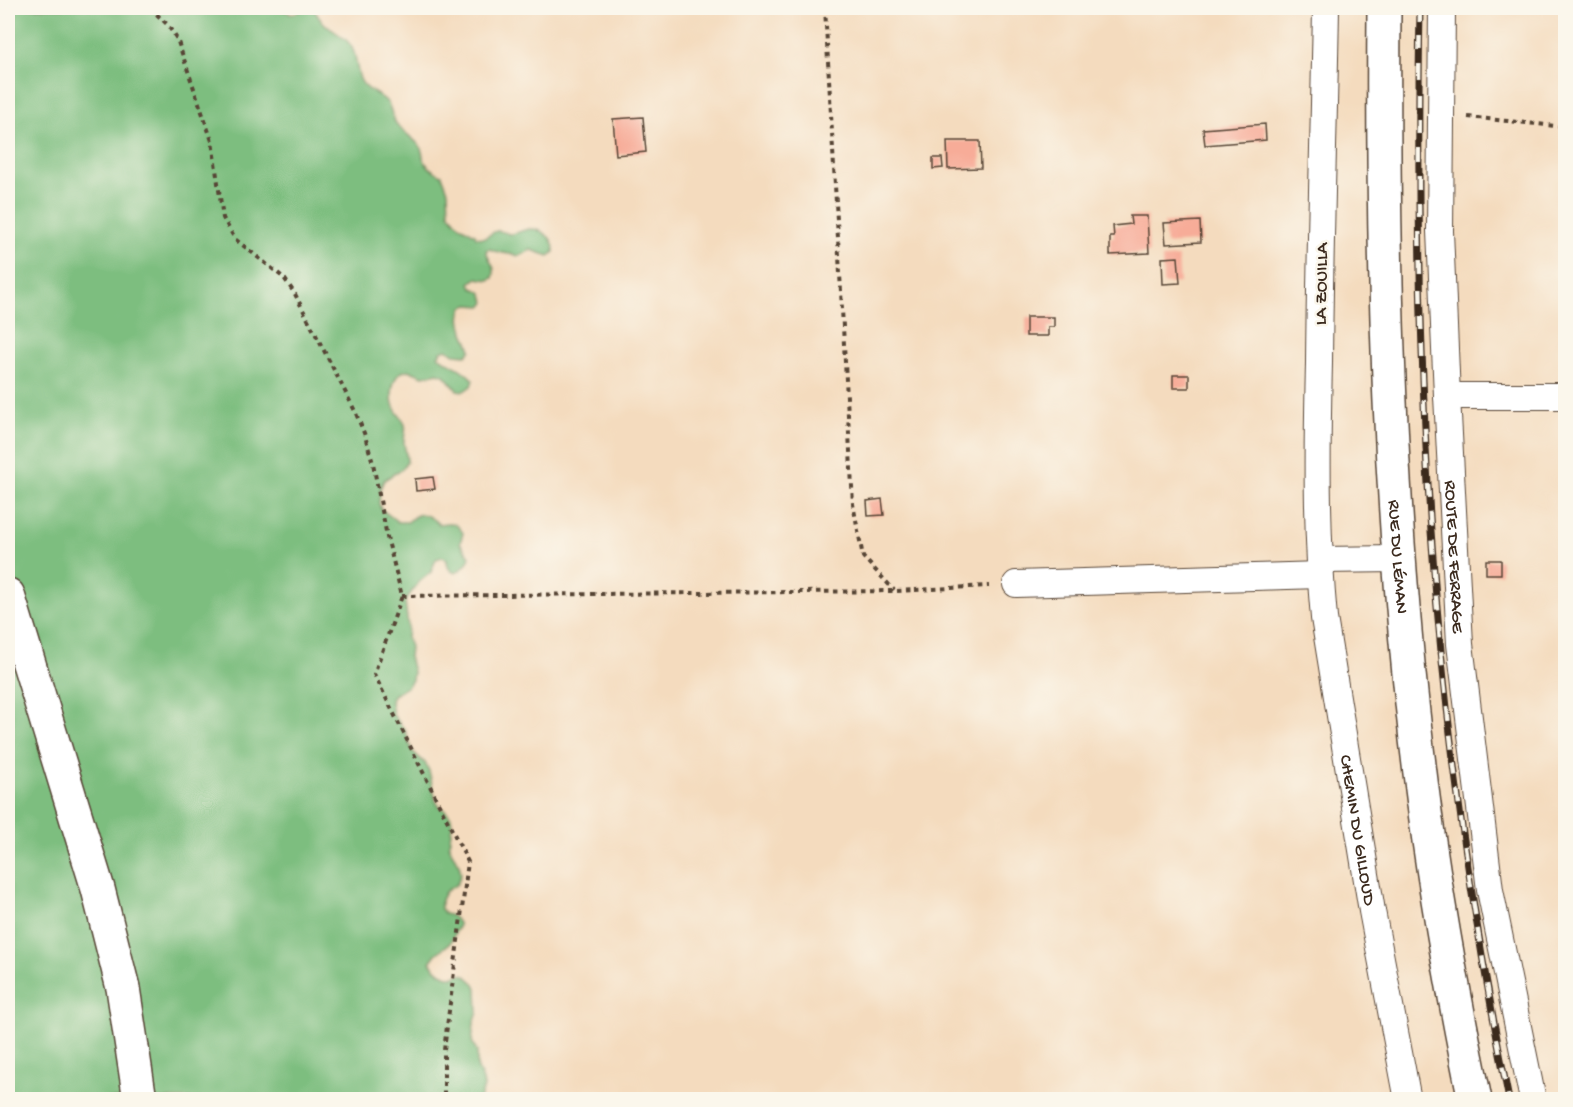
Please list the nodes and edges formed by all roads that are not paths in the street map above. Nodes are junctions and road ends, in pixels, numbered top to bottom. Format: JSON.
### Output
{"nodes":[{"id":1,"x":1326,"y":8,"type":"edge"},
{"id":2,"x":1384,"y":8,"type":"edge"},
{"id":3,"x":1442,"y":8,"type":"edge"},
{"id":4,"x":1447,"y":396,"type":"junction"},
{"id":5,"x":1566,"y":396,"type":"edge"},
{"id":6,"x":1399,"y":559,"type":"junction"},
{"id":7,"x":1320,"y":568,"type":"junction"},
{"id":8,"x":1016,"y":584,"type":"road end"},
{"id":9,"x":8,"y":595,"type":"edge"},
{"id":10,"x":140,"y":1100,"type":"edge"},
{"id":11,"x":1408,"y":1100,"type":"edge"},
{"id":12,"x":1475,"y":1100,"type":"edge"},
{"id":13,"x":1533,"y":1100,"type":"edge"}],
"edges":[{"from":1,"to":7,"type":"street","name":"LA ZOUILLA"},
{"from":2,"to":6,"type":"main road","name":"RUE DU LÉMAN"},
{"from":3,"to":4,"type":"street","name":"ROUTE DE FERRAGE"},
{"from":4,"to":5,"type":"street"},
{"from":4,"to":13,"type":"street","name":"ROUTE DE FERRAGE"},
{"from":6,"to":7,"type":"street"},
{"from":6,"to":12,"type":"main road","name":"RUE DU LÉMAN"},
{"from":7,"to":8,"type":"street"},
{"from":7,"to":11,"type":"street","name":"CHEMIN DU GILLOUD"},
{"from":9,"to":10,"type":"main road"}]}
